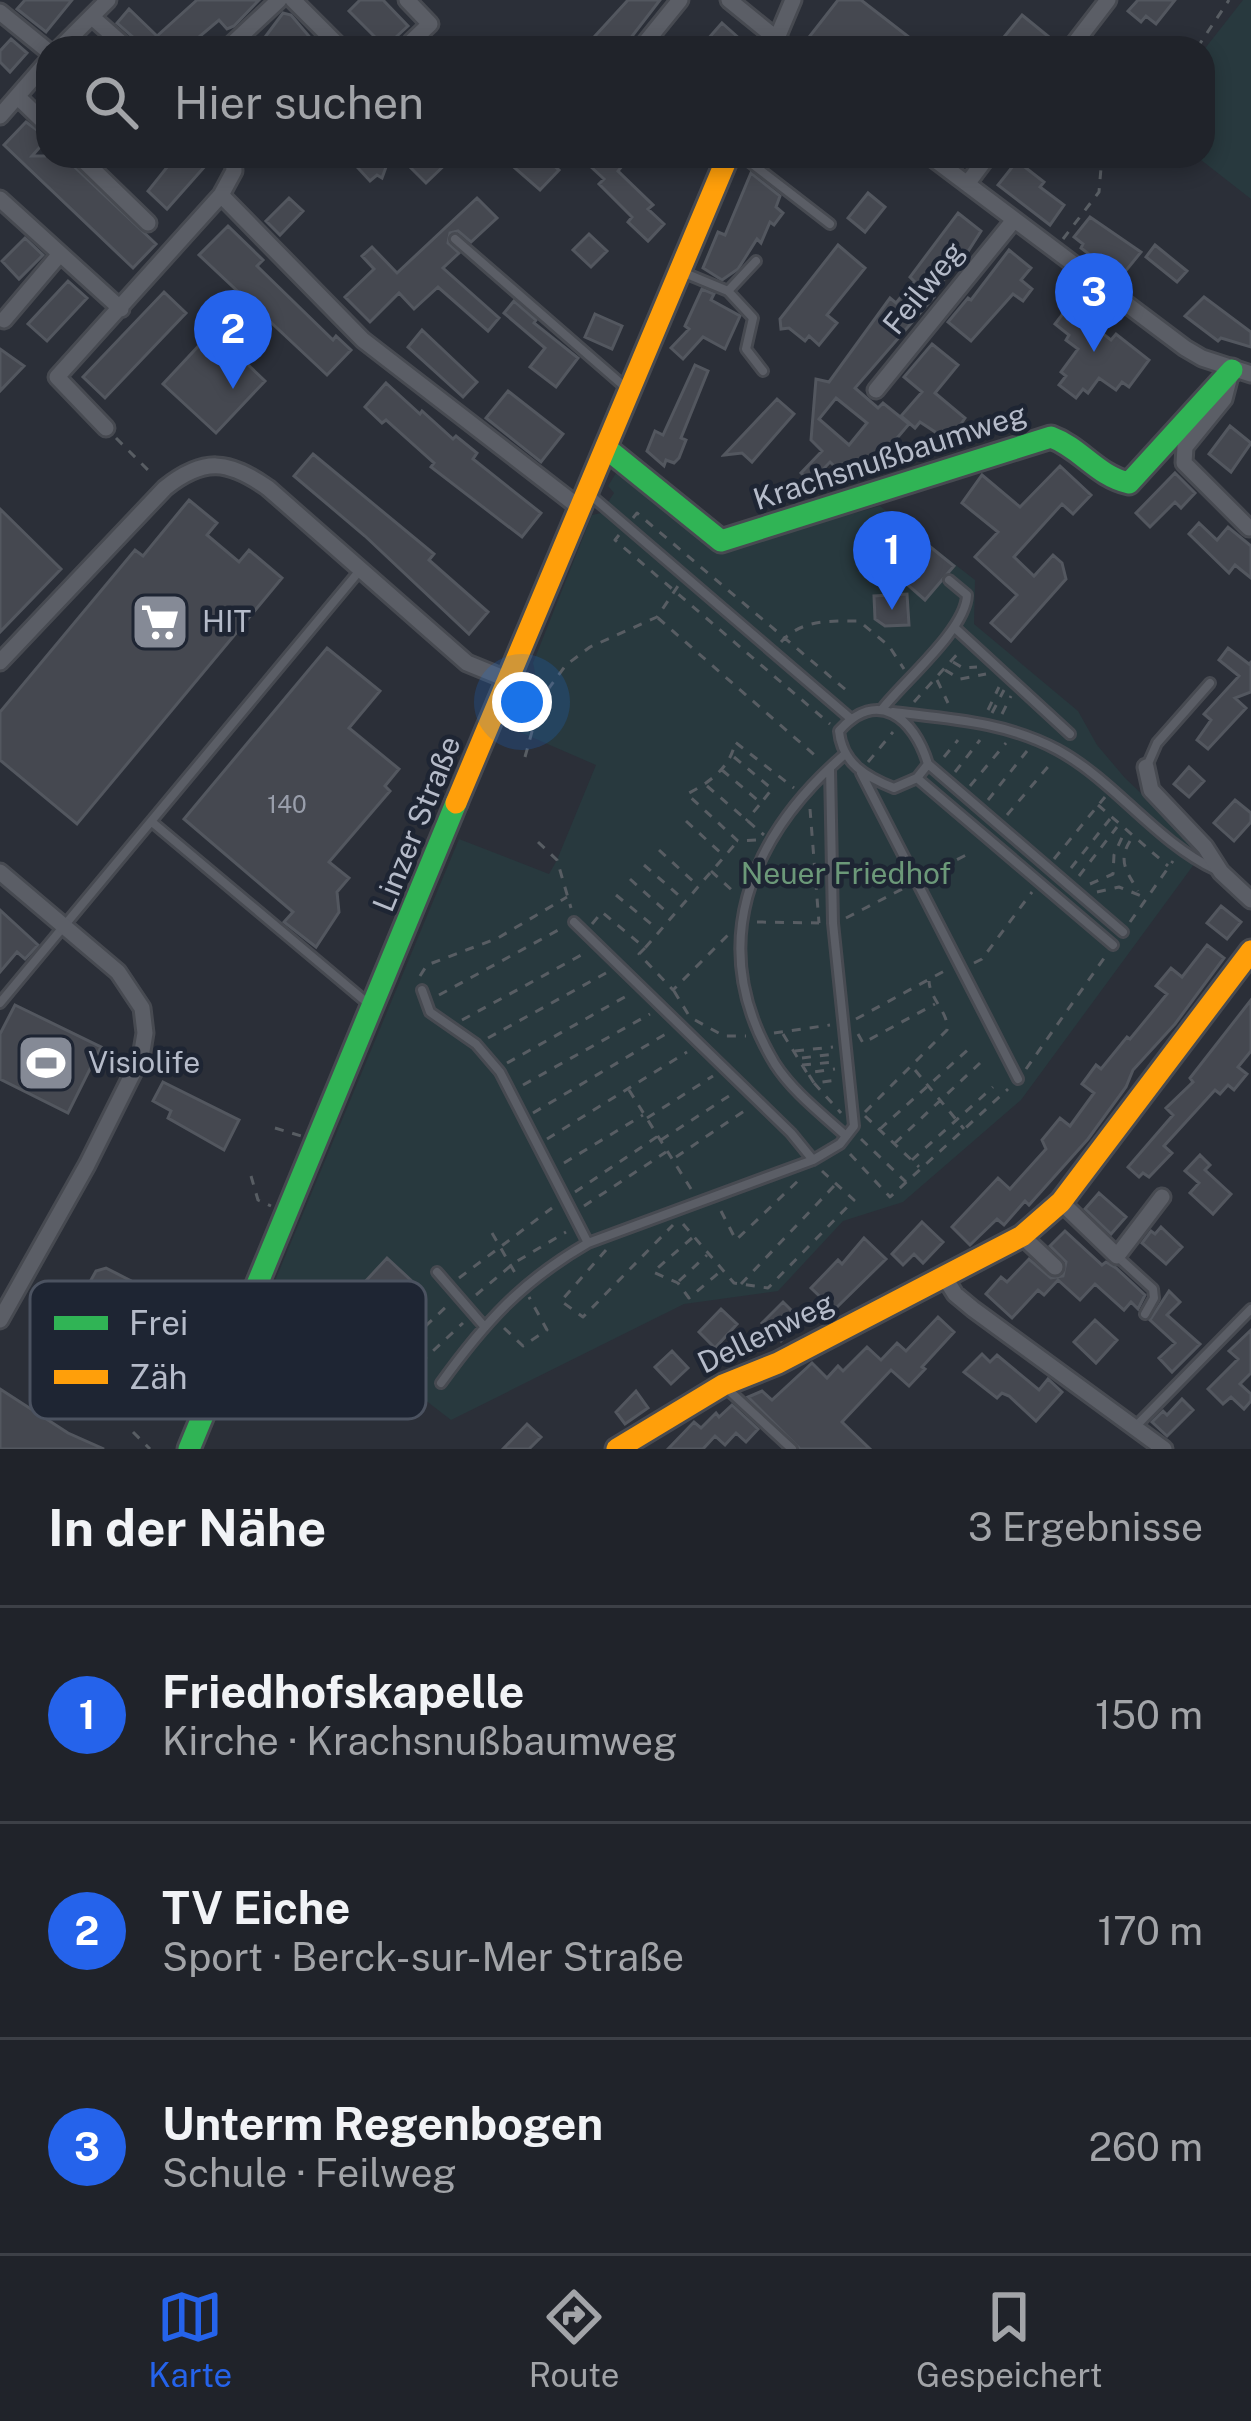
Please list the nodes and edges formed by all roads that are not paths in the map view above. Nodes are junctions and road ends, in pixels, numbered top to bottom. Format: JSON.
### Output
{"nodes":[{"id":1,"x":108,"y":0,"type":"edge"},
{"id":2,"x":279,"y":0,"type":"edge"},
{"id":3,"x":293,"y":0,"type":"edge"},
{"id":4,"x":407,"y":0,"type":"edge"},
{"id":5,"x":680,"y":0,"type":"edge"},
{"id":6,"x":729,"y":0,"type":"edge"},
{"id":7,"x":793,"y":0,"type":"edge"},
{"id":8,"x":1108,"y":0,"type":"edge"},
{"id":9,"x":0,"y":12,"type":"edge"},
{"id":10,"x":92,"y":17,"type":"junction"},
{"id":11,"x":72,"y":36,"type":"edge"},
{"id":12,"x":113,"y":36,"type":"edge"},
{"id":13,"x":241,"y":36,"type":"edge"},
{"id":14,"x":329,"y":36,"type":"edge"},
{"id":15,"x":417,"y":36,"type":"edge"},
{"id":16,"x":651,"y":36,"type":"edge"},
{"id":17,"x":769,"y":36,"type":"edge"},
{"id":18,"x":782,"y":36,"type":"edge"},
{"id":19,"x":1081,"y":36,"type":"edge"},
{"id":20,"x":36,"y":41,"type":"edge"},
{"id":21,"x":36,"y":75,"type":"edge"},
{"id":22,"x":18,"y":97,"type":"junction"},
{"id":23,"x":36,"y":114,"type":"edge"},
{"id":24,"x":0,"y":116,"type":"edge"},
{"id":25,"x":91,"y":168,"type":"edge"},
{"id":26,"x":234,"y":168,"type":"edge"},
{"id":27,"x":723,"y":168,"type":"edge"},
{"id":28,"x":758,"y":168,"type":"edge"},
{"id":29,"x":946,"y":168,"type":"edge"},
{"id":30,"x":979,"y":168,"type":"edge"},
{"id":31,"x":967,"y":184,"type":"junction"},
{"id":32,"x":221,"y":195,"type":"junction"},
{"id":33,"x":0,"y":199,"type":"edge"},
{"id":34,"x":1015,"y":220,"type":"junction"},
{"id":35,"x":148,"y":223,"type":"dead end"},
{"id":36,"x":830,"y":224,"type":"dead end"},
{"id":37,"x":455,"y":239,"type":"dead end"},
{"id":38,"x":59,"y":254,"type":"junction"},
{"id":39,"x":756,"y":261,"type":"dead end"},
{"id":40,"x":681,"y":271,"type":"junction"},
{"id":41,"x":728,"y":291,"type":"junction"},
{"id":42,"x":121,"y":310,"type":"junction"},
{"id":43,"x":4,"y":320,"type":"dead end"},
{"id":44,"x":764,"y":371,"type":"dead end"},
{"id":45,"x":1241,"y":372,"type":"edge"},
{"id":46,"x":876,"y":390,"type":"dead end"},
{"id":47,"x":631,"y":392,"type":"junction"},
{"id":48,"x":106,"y":428,"type":"road end"},
{"id":49,"x":607,"y":448,"type":"junction"},
{"id":50,"x":583,"y":500,"type":"junction"},
{"id":51,"x":1249,"y":528,"type":"edge"},
{"id":52,"x":362,"y":568,"type":"junction"},
{"id":53,"x":949,"y":580,"type":"dead end"},
{"id":54,"x":955,"y":628,"type":"junction"},
{"id":55,"x":0,"y":662,"type":"edge"},
{"id":56,"x":506,"y":679,"type":"junction"},
{"id":57,"x":1210,"y":683,"type":"dead end"},
{"id":58,"x":895,"y":713,"type":"junction"},
{"id":59,"x":850,"y":718,"type":"junction"},
{"id":60,"x":1070,"y":734,"type":"dead end"},
{"id":61,"x":844,"y":755,"type":"junction"},
{"id":62,"x":930,"y":766,"type":"junction"},
{"id":63,"x":1146,"y":767,"type":"joint"},
{"id":64,"x":830,"y":768,"type":"junction"},
{"id":65,"x":861,"y":772,"type":"junction"},
{"id":66,"x":917,"y":778,"type":"junction"},
{"id":67,"x":152,"y":822,"type":"junction"},
{"id":68,"x":0,"y":872,"type":"edge"},
{"id":69,"x":1221,"y":872,"type":"junction"},
{"id":70,"x":1251,"y":900,"type":"edge"},
{"id":71,"x":574,"y":922,"type":"road end"},
{"id":72,"x":65,"y":927,"type":"junction"},
{"id":73,"x":1123,"y":932,"type":"road end"},
{"id":74,"x":1113,"y":945,"type":"road end"},
{"id":75,"x":1251,"y":950,"type":"edge"},
{"id":76,"x":422,"y":990,"type":"road end"},
{"id":77,"x":0,"y":1003,"type":"edge"},
{"id":78,"x":374,"y":1008,"type":"junction"},
{"id":79,"x":1018,"y":1079,"type":"road end"},
{"id":80,"x":848,"y":1134,"type":"junction"},
{"id":81,"x":814,"y":1162,"type":"junction"},
{"id":82,"x":1162,"y":1197,"type":"dead end"},
{"id":83,"x":1061,"y":1202,"type":"junction"},
{"id":84,"x":1022,"y":1236,"type":"junction"},
{"id":85,"x":588,"y":1243,"type":"junction"},
{"id":86,"x":1117,"y":1256,"type":"junction"},
{"id":87,"x":1055,"y":1267,"type":"dead end"},
{"id":88,"x":437,"y":1272,"type":"dead end"},
{"id":89,"x":945,"y":1277,"type":"junction"},
{"id":90,"x":259,"y":1281,"type":"edge"},
{"id":91,"x":1251,"y":1309,"type":"edge"},
{"id":92,"x":1145,"y":1314,"type":"dead end"},
{"id":93,"x":0,"y":1320,"type":"edge"},
{"id":94,"x":483,"y":1325,"type":"junction"},
{"id":95,"x":441,"y":1383,"type":"dead end"},
{"id":96,"x":723,"y":1385,"type":"junction"},
{"id":97,"x":202,"y":1419,"type":"edge"},
{"id":98,"x":1135,"y":1427,"type":"junction"},
{"id":99,"x":189,"y":1449,"type":"edge"},
{"id":100,"x":617,"y":1449,"type":"edge"},
{"id":101,"x":792,"y":1449,"type":"edge"},
{"id":102,"x":1164,"y":1449,"type":"edge"}],
"edges":[{"from":1,"to":10,"type":"street"},
{"from":2,"to":13,"type":"street"},
{"from":3,"to":14,"type":"street"},
{"from":4,"to":15,"type":"street"},
{"from":5,"to":16,"type":"street"},
{"from":6,"to":17,"type":"street"},
{"from":7,"to":18,"type":"street"},
{"from":8,"to":19,"type":"street"},
{"from":9,"to":20,"type":"street"},
{"from":10,"to":11,"type":"street"},
{"from":10,"to":12,"type":"street"},
{"from":21,"to":22,"type":"street"},
{"from":22,"to":23,"type":"street"},
{"from":22,"to":24,"type":"street"},
{"from":25,"to":35,"type":"street"},
{"from":26,"to":32,"type":"street"},
{"from":27,"to":40,"type":"street","name":"Linzer Straße"},
{"from":28,"to":36,"type":"lane"},
{"from":29,"to":31,"type":"street"},
{"from":30,"to":31,"type":"street"},
{"from":31,"to":34,"type":"street"},
{"from":32,"to":42,"type":"street"},
{"from":32,"to":50,"type":"street"},
{"from":33,"to":38,"type":"street"},
{"from":34,"to":45,"type":"street"},
{"from":34,"to":46,"type":"street","name":"Feilweg"},
{"from":37,"to":47,"type":"lane"},
{"from":38,"to":42,"type":"street"},
{"from":38,"to":43,"type":"street"},
{"from":39,"to":41,"type":"lane"},
{"from":40,"to":41,"type":"lane"},
{"from":40,"to":47,"type":"street","name":"Linzer Straße"},
{"from":41,"to":44,"type":"lane"},
{"from":42,"to":48,"type":"street"},
{"from":45,"to":49,"type":"street","name":"Krachsnußbaumweg"},
{"from":45,"to":51,"type":"street"},
{"from":47,"to":49,"type":"street","name":"Linzer Straße"},
{"from":49,"to":50,"type":"street","name":"Linzer Straße"},
{"from":50,"to":56,"type":"street","name":"Linzer Straße"},
{"from":50,"to":59,"type":"lane"},
{"from":52,"to":55,"type":"street"},
{"from":52,"to":56,"type":"street"},
{"from":52,"to":67,"type":"lane"},
{"from":53,"to":54,"type":"lane"},
{"from":54,"to":58,"type":"lane"},
{"from":54,"to":60,"type":"lane"},
{"from":56,"to":78,"type":"street","name":"Linzer Straße"},
{"from":57,"to":63,"type":"lane"},
{"from":58,"to":59,"type":"lane"},
{"from":58,"to":62,"type":"lane"},
{"from":58,"to":69,"type":"lane"},
{"from":59,"to":61,"type":"lane"},
{"from":61,"to":64,"type":"lane"},
{"from":61,"to":65,"type":"lane"},
{"from":62,"to":66,"type":"lane"},
{"from":62,"to":73,"type":"lane"},
{"from":63,"to":69,"type":"street"},
{"from":64,"to":80,"type":"lane"},
{"from":64,"to":80,"type":"lane"},
{"from":65,"to":66,"type":"lane"},
{"from":65,"to":79,"type":"lane"},
{"from":66,"to":74,"type":"lane"},
{"from":67,"to":72,"type":"lane"},
{"from":67,"to":78,"type":"lane"},
{"from":68,"to":72,"type":"street"},
{"from":69,"to":70,"type":"street"},
{"from":71,"to":81,"type":"lane"},
{"from":72,"to":77,"type":"lane"},
{"from":72,"to":93,"type":"street"},
{"from":75,"to":83,"type":"street","name":"Dellenweg"},
{"from":76,"to":85,"type":"lane"},
{"from":78,"to":90,"type":"street","name":"Linzer Straße"},
{"from":80,"to":81,"type":"lane"},
{"from":81,"to":85,"type":"lane"},
{"from":82,"to":86,"type":"street"},
{"from":83,"to":84,"type":"street","name":"Dellenweg"},
{"from":83,"to":86,"type":"street"},
{"from":84,"to":87,"type":"street"},
{"from":84,"to":89,"type":"street","name":"Dellenweg"},
{"from":85,"to":94,"type":"lane"},
{"from":86,"to":92,"type":"lane"},
{"from":88,"to":94,"type":"lane"},
{"from":89,"to":96,"type":"street","name":"Dellenweg"},
{"from":89,"to":98,"type":"street"},
{"from":91,"to":98,"type":"lane"},
{"from":94,"to":95,"type":"lane"},
{"from":96,"to":100,"type":"street","name":"Dellenweg"},
{"from":96,"to":101,"type":"lane"},
{"from":97,"to":99,"type":"street","name":"Linzer Straße"},
{"from":98,"to":102,"type":"street"}]}
